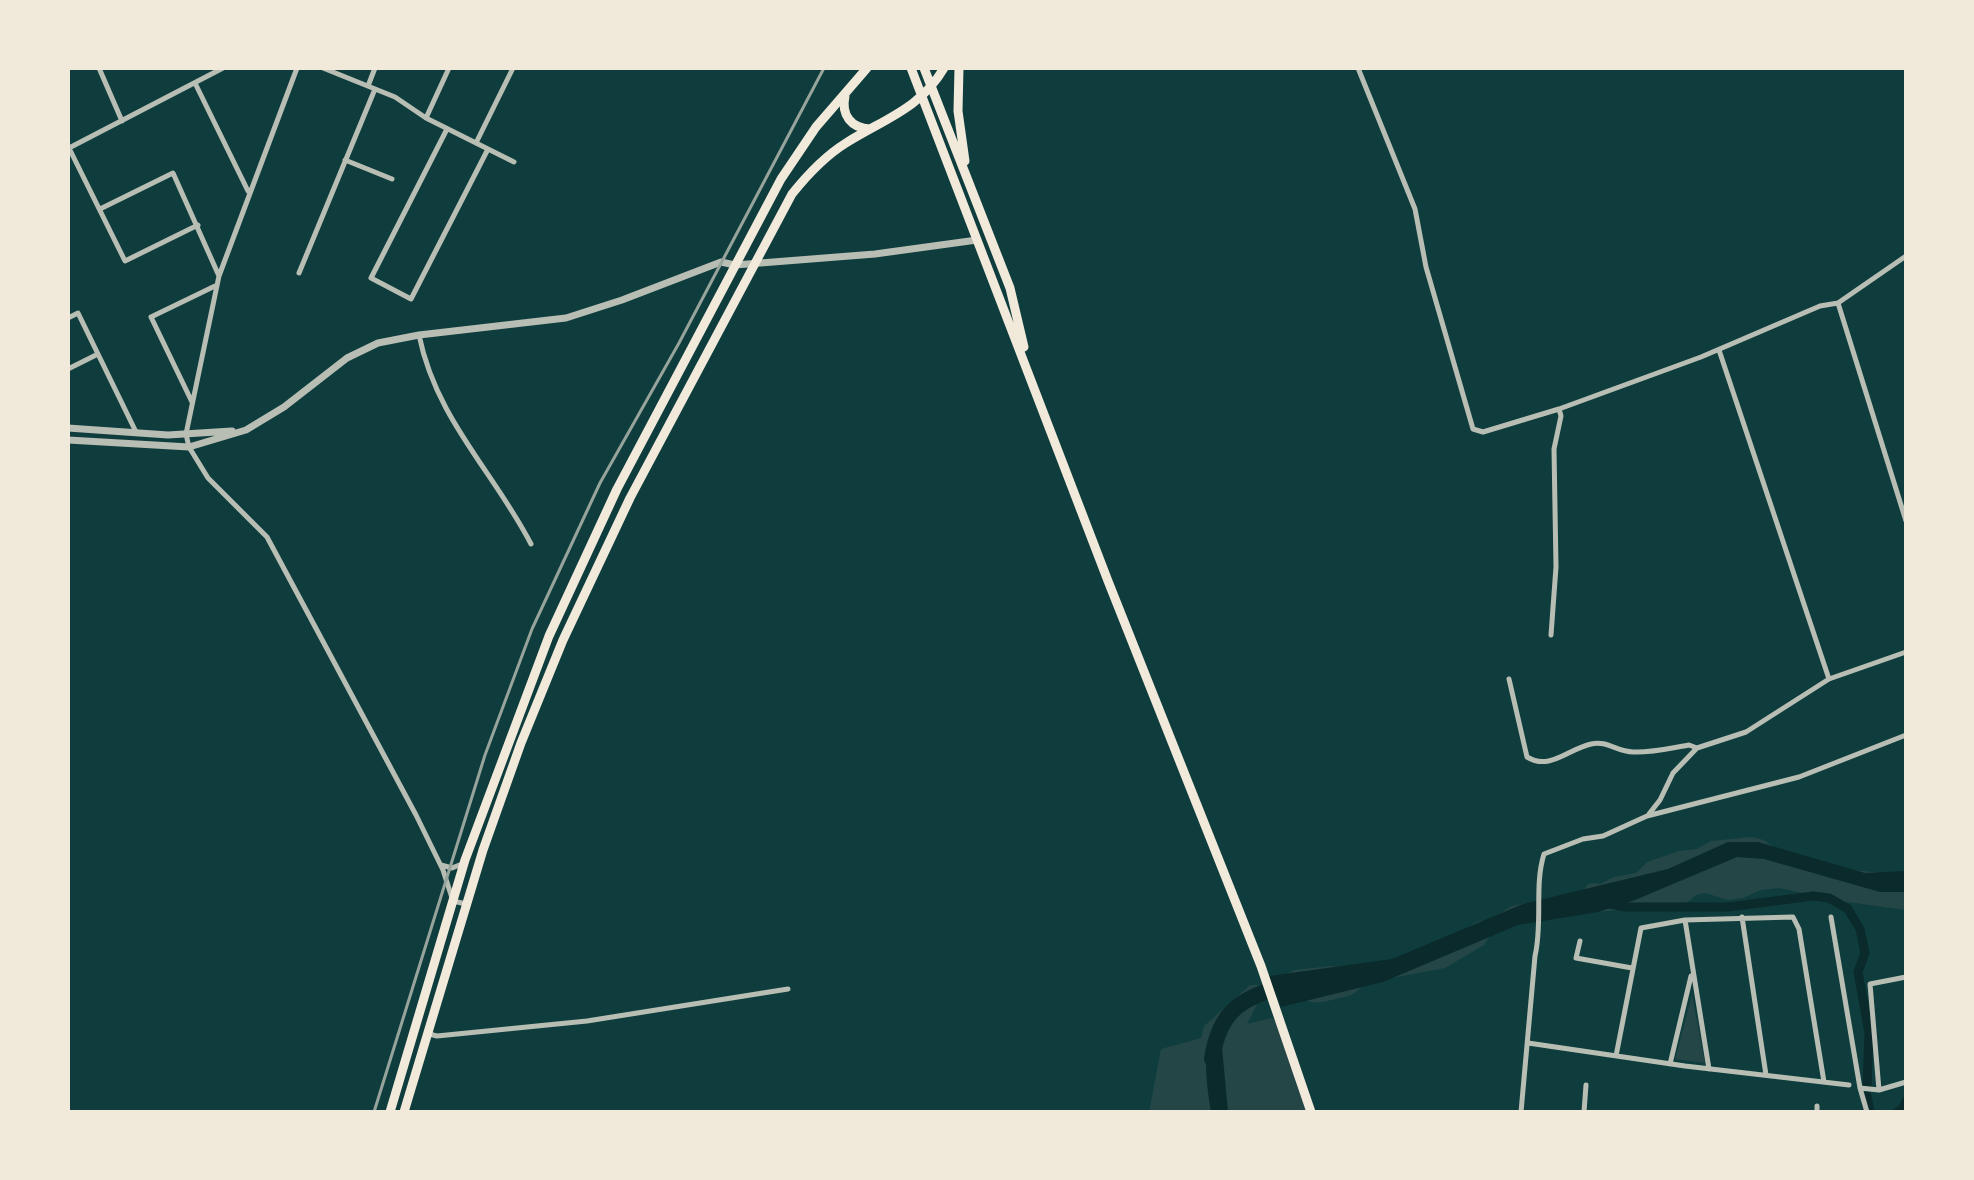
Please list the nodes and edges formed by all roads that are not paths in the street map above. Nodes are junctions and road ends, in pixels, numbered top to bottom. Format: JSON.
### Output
{"nodes":[{"id":1,"x":99,"y":68,"type":"edge"},
{"id":2,"x":223,"y":68,"type":"edge"},
{"id":3,"x":297,"y":68,"type":"edge"},
{"id":4,"x":323,"y":68,"type":"edge"},
{"id":5,"x":375,"y":68,"type":"edge"},
{"id":6,"x":449,"y":68,"type":"edge"},
{"id":7,"x":513,"y":68,"type":"edge"},
{"id":8,"x":911,"y":68,"type":"edge"},
{"id":9,"x":924,"y":68,"type":"edge"},
{"id":10,"x":944,"y":68,"type":"edge"},
{"id":11,"x":959,"y":68,"type":"edge"},
{"id":12,"x":1358,"y":68,"type":"edge"},
{"id":13,"x":864,"y":70,"type":"edge"},
{"id":14,"x":195,"y":83,"type":"junction"},
{"id":15,"x":368,"y":86,"type":"junction"},
{"id":16,"x":932,"y":87,"type":"junction"},
{"id":17,"x":375,"y":89,"type":"junction"},
{"id":18,"x":846,"y":93,"type":"junction"},
{"id":19,"x":922,"y":96,"type":"junction"},
{"id":20,"x":906,"y":110,"type":"junction"},
{"id":21,"x":930,"y":116,"type":"junction"},
{"id":22,"x":426,"y":118,"type":"junction"},
{"id":23,"x":122,"y":121,"type":"junction"},
{"id":24,"x":447,"y":129,"type":"junction"},
{"id":25,"x":872,"y":129,"type":"junction"},
{"id":26,"x":476,"y":143,"type":"junction"},
{"id":27,"x":68,"y":147,"type":"edge"},
{"id":28,"x":488,"y":149,"type":"junction"},
{"id":29,"x":345,"y":160,"type":"junction"},
{"id":30,"x":514,"y":162,"type":"dead end"},
{"id":31,"x":392,"y":179,"type":"dead end"},
{"id":32,"x":971,"y":188,"type":"junction"},
{"id":33,"x":249,"y":192,"type":"junction"},
{"id":34,"x":100,"y":209,"type":"junction"},
{"id":35,"x":198,"y":225,"type":"junction"},
{"id":36,"x":977,"y":240,"type":"junction"},
{"id":37,"x":1906,"y":256,"type":"edge"},
{"id":38,"x":754,"y":264,"type":"junction"},
{"id":39,"x":735,"y":265,"type":"junction"},
{"id":40,"x":299,"y":273,"type":"dead end"},
{"id":41,"x":219,"y":276,"type":"junction"},
{"id":42,"x":216,"y":285,"type":"junction"},
{"id":43,"x":1838,"y":303,"type":"junction"},
{"id":44,"x":68,"y":318,"type":"edge"},
{"id":45,"x":419,"y":335,"type":"junction"},
{"id":46,"x":1719,"y":350,"type":"junction"},
{"id":47,"x":98,"y":354,"type":"junction"},
{"id":48,"x":68,"y":369,"type":"edge"},
{"id":49,"x":1034,"y":385,"type":"junction"},
{"id":50,"x":192,"y":402,"type":"junction"},
{"id":51,"x":1559,"y":409,"type":"junction"},
{"id":52,"x":68,"y":428,"type":"edge"},
{"id":53,"x":246,"y":430,"type":"junction"},
{"id":54,"x":136,"y":432,"type":"junction"},
{"id":55,"x":186,"y":434,"type":"junction"},
{"id":56,"x":68,"y":440,"type":"edge"},
{"id":57,"x":189,"y":447,"type":"junction"},
{"id":58,"x":1906,"y":521,"type":"edge"},
{"id":59,"x":531,"y":544,"type":"dead end"},
{"id":60,"x":1551,"y":635,"type":"dead end"},
{"id":61,"x":1906,"y":652,"type":"edge"},
{"id":62,"x":1509,"y":679,"type":"dead end"},
{"id":63,"x":1829,"y":679,"type":"junction"},
{"id":64,"x":1906,"y":735,"type":"edge"},
{"id":65,"x":1697,"y":748,"type":"junction"},
{"id":66,"x":1647,"y":816,"type":"junction"},
{"id":67,"x":465,"y":860,"type":"junction"},
{"id":68,"x":439,"y":864,"type":"junction"},
{"id":69,"x":453,"y":901,"type":"junction"},
{"id":70,"x":466,"y":905,"type":"junction"},
{"id":71,"x":1742,"y":917,"type":"junction"},
{"id":72,"x":1831,"y":917,"type":"dead end"},
{"id":73,"x":1685,"y":920,"type":"junction"},
{"id":74,"x":1580,"y":941,"type":"dead end"},
{"id":75,"x":1632,"y":968,"type":"junction"},
{"id":76,"x":1692,"y":970,"type":"junction"},
{"id":77,"x":1906,"y":977,"type":"edge"},
{"id":78,"x":788,"y":989,"type":"dead end"},
{"id":79,"x":428,"y":1034,"type":"junction"},
{"id":80,"x":1528,"y":1043,"type":"junction"},
{"id":81,"x":1616,"y":1056,"type":"junction"},
{"id":82,"x":1670,"y":1064,"type":"junction"},
{"id":83,"x":1709,"y":1069,"type":"junction"},
{"id":84,"x":1766,"y":1075,"type":"junction"},
{"id":85,"x":1824,"y":1082,"type":"junction"},
{"id":86,"x":1906,"y":1082,"type":"edge"},
{"id":87,"x":1586,"y":1085,"type":"dead end"},
{"id":88,"x":1849,"y":1085,"type":"dead end"},
{"id":89,"x":1860,"y":1088,"type":"junction"},
{"id":90,"x":1879,"y":1090,"type":"junction"},
{"id":91,"x":390,"y":1112,"type":"edge"},
{"id":92,"x":404,"y":1112,"type":"edge"},
{"id":93,"x":1311,"y":1112,"type":"edge"},
{"id":94,"x":1521,"y":1112,"type":"edge"},
{"id":95,"x":1584,"y":1112,"type":"edge"},
{"id":96,"x":1867,"y":1112,"type":"edge"}],
"edges":[{"from":1,"to":23,"type":"street"},
{"from":2,"to":14,"type":"street"},
{"from":3,"to":33,"type":"street"},
{"from":4,"to":15,"type":"street"},
{"from":5,"to":15,"type":"street"},
{"from":6,"to":22,"type":"street"},
{"from":7,"to":26,"type":"street"},
{"from":8,"to":19,"type":"main road"},
{"from":9,"to":16,"type":"main road"},
{"from":10,"to":16,"type":"main road"},
{"from":11,"to":32,"type":"main road"},
{"from":12,"to":51,"type":"street"},
{"from":13,"to":18,"type":"main road"},
{"from":14,"to":23,"type":"street"},
{"from":14,"to":33,"type":"street"},
{"from":15,"to":17,"type":"street"},
{"from":16,"to":19,"type":"main road"},
{"from":16,"to":32,"type":"main road"},
{"from":17,"to":22,"type":"street"},
{"from":17,"to":29,"type":"street"},
{"from":18,"to":25,"type":"main road"},
{"from":18,"to":39,"type":"main road"},
{"from":19,"to":20,"type":"main road"},
{"from":19,"to":21,"type":"main road"},
{"from":20,"to":21,"type":"main road"},
{"from":20,"to":25,"type":"main road"},
{"from":21,"to":36,"type":"main road"},
{"from":22,"to":24,"type":"street"},
{"from":23,"to":27,"type":"street"},
{"from":24,"to":26,"type":"street"},
{"from":24,"to":28,"type":"street"},
{"from":25,"to":38,"type":"main road"},
{"from":26,"to":28,"type":"street"},
{"from":27,"to":34,"type":"street"},
{"from":28,"to":30,"type":"street"},
{"from":29,"to":31,"type":"street"},
{"from":29,"to":40,"type":"street"},
{"from":32,"to":49,"type":"main road"},
{"from":33,"to":41,"type":"street"},
{"from":34,"to":35,"type":"street"},
{"from":34,"to":35,"type":"street"},
{"from":35,"to":41,"type":"street"},
{"from":36,"to":38,"type":"street"},
{"from":36,"to":49,"type":"main road"},
{"from":37,"to":43,"type":"street"},
{"from":38,"to":39,"type":"street"},
{"from":38,"to":70,"type":"main road"},
{"from":39,"to":45,"type":"street"},
{"from":39,"to":67,"type":"main road"},
{"from":41,"to":42,"type":"street"},
{"from":42,"to":50,"type":"street"},
{"from":42,"to":50,"type":"street"},
{"from":43,"to":46,"type":"street"},
{"from":43,"to":58,"type":"street"},
{"from":44,"to":47,"type":"street"},
{"from":45,"to":53,"type":"street"},
{"from":45,"to":59,"type":"street"},
{"from":46,"to":51,"type":"street"},
{"from":46,"to":63,"type":"street"},
{"from":47,"to":48,"type":"street"},
{"from":47,"to":54,"type":"street"},
{"from":49,"to":93,"type":"main road"},
{"from":50,"to":55,"type":"street"},
{"from":51,"to":60,"type":"street"},
{"from":52,"to":54,"type":"street"},
{"from":53,"to":55,"type":"street"},
{"from":53,"to":57,"type":"street"},
{"from":54,"to":55,"type":"street"},
{"from":55,"to":57,"type":"street"},
{"from":56,"to":57,"type":"street"},
{"from":57,"to":68,"type":"street"},
{"from":61,"to":63,"type":"street"},
{"from":62,"to":65,"type":"street"},
{"from":63,"to":65,"type":"street"},
{"from":64,"to":66,"type":"street"},
{"from":65,"to":66,"type":"street"},
{"from":66,"to":80,"type":"street"},
{"from":67,"to":68,"type":"street"},
{"from":67,"to":69,"type":"main road"},
{"from":68,"to":69,"type":"street"},
{"from":69,"to":70,"type":"street"},
{"from":69,"to":91,"type":"main road"},
{"from":70,"to":79,"type":"main road"},
{"from":71,"to":73,"type":"street"},
{"from":71,"to":84,"type":"street"},
{"from":71,"to":85,"type":"street"},
{"from":72,"to":89,"type":"street"},
{"from":73,"to":75,"type":"street"},
{"from":73,"to":76,"type":"street"},
{"from":74,"to":75,"type":"street"},
{"from":75,"to":81,"type":"street"},
{"from":76,"to":82,"type":"street"},
{"from":76,"to":83,"type":"street"},
{"from":77,"to":90,"type":"street"},
{"from":78,"to":79,"type":"street"},
{"from":79,"to":92,"type":"main road"},
{"from":80,"to":81,"type":"street"},
{"from":80,"to":94,"type":"street"},
{"from":81,"to":82,"type":"street"},
{"from":82,"to":83,"type":"street"},
{"from":83,"to":84,"type":"street"},
{"from":84,"to":85,"type":"street"},
{"from":85,"to":88,"type":"street"},
{"from":86,"to":90,"type":"street"},
{"from":87,"to":95,"type":"street"},
{"from":89,"to":90,"type":"street"},
{"from":89,"to":96,"type":"street"}]}
